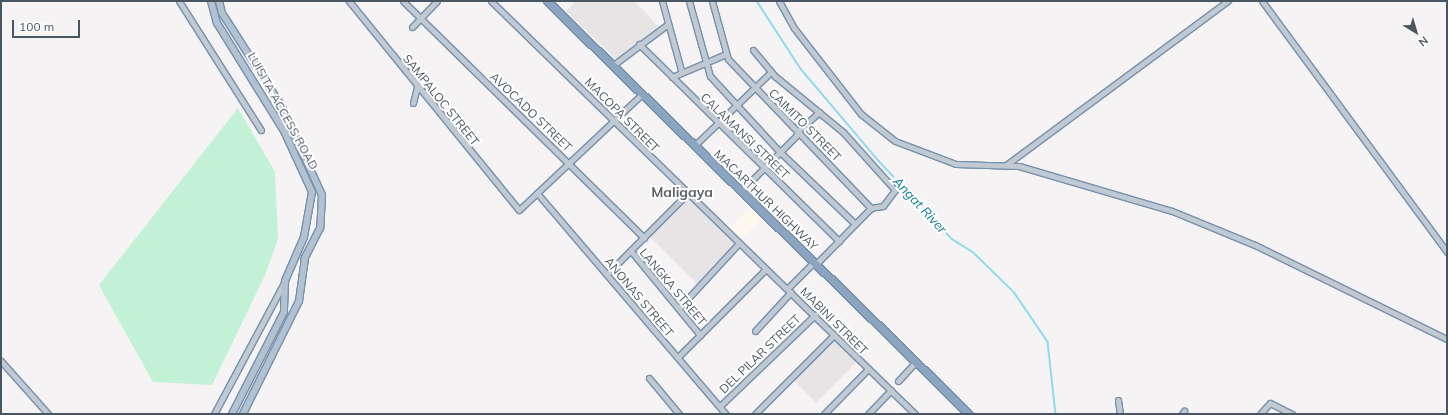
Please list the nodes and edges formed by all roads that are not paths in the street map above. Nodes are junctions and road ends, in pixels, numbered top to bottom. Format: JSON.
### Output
{"nodes":[{"id":1,"x":179,"y":1,"type":"edge"},
{"id":2,"x":211,"y":1,"type":"edge"},
{"id":3,"x":219,"y":1,"type":"edge"},
{"id":4,"x":349,"y":1,"type":"edge"},
{"id":5,"x":403,"y":1,"type":"edge"},
{"id":6,"x":437,"y":1,"type":"edge"},
{"id":7,"x":491,"y":1,"type":"edge"},
{"id":8,"x":547,"y":1,"type":"edge"},
{"id":9,"x":662,"y":1,"type":"edge"},
{"id":10,"x":689,"y":1,"type":"edge"},
{"id":11,"x":712,"y":1,"type":"edge"},
{"id":12,"x":779,"y":1,"type":"edge"},
{"id":13,"x":1228,"y":1,"type":"edge"},
{"id":14,"x":1262,"y":1,"type":"edge"},
{"id":15,"x":420,"y":18,"type":"junction"},
{"id":16,"x":668,"y":24,"type":"junction"},
{"id":17,"x":412,"y":27,"type":"dead end"},
{"id":18,"x":639,"y":44,"type":"junction"},
{"id":19,"x":753,"y":50,"type":"dead end"},
{"id":20,"x":726,"y":54,"type":"junction"},
{"id":21,"x":705,"y":61,"type":"junction"},
{"id":22,"x":612,"y":66,"type":"junction"},
{"id":23,"x":681,"y":70,"type":"junction"},
{"id":24,"x":771,"y":72,"type":"junction"},
{"id":25,"x":672,"y":77,"type":"junction"},
{"id":26,"x":417,"y":87,"type":"junction"},
{"id":27,"x":754,"y":88,"type":"junction"},
{"id":28,"x":641,"y":95,"type":"junction"},
{"id":29,"x":413,"y":103,"type":"dead end"},
{"id":30,"x":736,"y":106,"type":"junction"},
{"id":31,"x":819,"y":112,"type":"junction"},
{"id":32,"x":614,"y":120,"type":"junction"},
{"id":33,"x":717,"y":123,"type":"junction"},
{"id":34,"x":261,"y":130,"type":"dead end"},
{"id":35,"x":798,"y":132,"type":"junction"},
{"id":36,"x":694,"y":146,"type":"junction"},
{"id":37,"x":779,"y":151,"type":"junction"},
{"id":38,"x":571,"y":164,"type":"junction"},
{"id":39,"x":1006,"y":165,"type":"junction"},
{"id":40,"x":763,"y":167,"type":"junction"},
{"id":41,"x":741,"y":191,"type":"junction"},
{"id":42,"x":537,"y":193,"type":"junction"},
{"id":43,"x":687,"y":194,"type":"junction"},
{"id":44,"x":871,"y":208,"type":"junction"},
{"id":45,"x":855,"y":224,"type":"junction"},
{"id":46,"x":644,"y":238,"type":"junction"},
{"id":47,"x":839,"y":241,"type":"junction"},
{"id":48,"x":739,"y":243,"type":"junction"},
{"id":49,"x":631,"y":251,"type":"junction"},
{"id":50,"x":1447,"y":252,"type":"edge"},
{"id":51,"x":815,"y":263,"type":"junction"},
{"id":52,"x":766,"y":269,"type":"junction"},
{"id":53,"x":607,"y":274,"type":"junction"},
{"id":54,"x":285,"y":281,"type":"junction"},
{"id":55,"x":789,"y":291,"type":"junction"},
{"id":56,"x":679,"y":308,"type":"junction"},
{"id":57,"x":815,"y":315,"type":"junction"},
{"id":58,"x":755,"y":331,"type":"dead end"},
{"id":59,"x":700,"y":335,"type":"junction"},
{"id":60,"x":834,"y":335,"type":"junction"},
{"id":61,"x":1447,"y":339,"type":"edge"},
{"id":62,"x":678,"y":357,"type":"junction"},
{"id":63,"x":916,"y":362,"type":"junction"},
{"id":64,"x":2,"y":364,"type":"edge"},
{"id":65,"x":868,"y":369,"type":"junction"},
{"id":66,"x":649,"y":378,"type":"dead end"},
{"id":67,"x":898,"y":381,"type":"dead end"},
{"id":68,"x":891,"y":390,"type":"junction"},
{"id":69,"x":1118,"y":400,"type":"dead end"},
{"id":70,"x":720,"y":406,"type":"junction"},
{"id":71,"x":48,"y":414,"type":"edge"},
{"id":72,"x":214,"y":414,"type":"edge"},
{"id":73,"x":232,"y":414,"type":"edge"},
{"id":74,"x":243,"y":414,"type":"edge"},
{"id":75,"x":679,"y":414,"type":"edge"},
{"id":76,"x":726,"y":414,"type":"edge"},
{"id":77,"x":755,"y":414,"type":"edge"},
{"id":78,"x":824,"y":414,"type":"edge"},
{"id":79,"x":868,"y":414,"type":"edge"},
{"id":80,"x":915,"y":414,"type":"edge"},
{"id":81,"x":969,"y":414,"type":"edge"},
{"id":82,"x":1120,"y":414,"type":"edge"},
{"id":83,"x":1260,"y":414,"type":"edge"},
{"id":84,"x":1292,"y":414,"type":"edge"}],
"edges":[{"from":1,"to":34,"type":"street"},
{"from":2,"to":54,"type":"main road","name":"LUISITA ACCESS ROAD"},
{"from":3,"to":74,"type":"main road","name":"LUISITA ACCESS ROAD"},
{"from":4,"to":26,"type":"street","name":"SAMPALOC STREET"},
{"from":5,"to":15,"type":"street","name":"AVOCADO STREET"},
{"from":6,"to":15,"type":"street"},
{"from":7,"to":32,"type":"street","name":"MACOPA STREET"},
{"from":8,"to":22,"type":"highway","name":"MACARTHUR HIGHWAY"},
{"from":9,"to":16,"type":"street"},
{"from":10,"to":21,"type":"street"},
{"from":11,"to":20,"type":"street"},
{"from":12,"to":39,"type":"street"},
{"from":13,"to":39,"type":"street"},
{"from":14,"to":50,"type":"street"},
{"from":15,"to":17,"type":"street"},
{"from":15,"to":38,"type":"street","name":"AVOCADO STREET"},
{"from":16,"to":18,"type":"street"},
{"from":16,"to":23,"type":"street"},
{"from":18,"to":22,"type":"street"},
{"from":18,"to":25,"type":"street","name":"CALAMANSI STREET"},
{"from":19,"to":24,"type":"street"},
{"from":20,"to":21,"type":"street"},
{"from":20,"to":27,"type":"street","name":"CAIMITO STREET"},
{"from":21,"to":23,"type":"street"},
{"from":21,"to":30,"type":"street"},
{"from":22,"to":28,"type":"highway","name":"MACARTHUR HIGHWAY"},
{"from":23,"to":25,"type":"street"},
{"from":24,"to":27,"type":"street"},
{"from":24,"to":31,"type":"street"},
{"from":25,"to":33,"type":"street","name":"CALAMANSI STREET"},
{"from":26,"to":29,"type":"street"},
{"from":26,"to":42,"type":"street","name":"SAMPALOC STREET"},
{"from":27,"to":30,"type":"street"},
{"from":27,"to":35,"type":"street","name":"CAIMITO STREET"},
{"from":28,"to":32,"type":"street"},
{"from":28,"to":36,"type":"highway","name":"MACARTHUR HIGHWAY"},
{"from":30,"to":33,"type":"street"},
{"from":30,"to":37,"type":"street"},
{"from":31,"to":35,"type":"street"},
{"from":31,"to":44,"type":"street"},
{"from":32,"to":38,"type":"street"},
{"from":32,"to":43,"type":"street","name":"MACOPA STREET"},
{"from":33,"to":36,"type":"street"},
{"from":33,"to":40,"type":"street","name":"CALAMANSI STREET"},
{"from":35,"to":37,"type":"street"},
{"from":35,"to":44,"type":"street","name":"CAIMITO STREET"},
{"from":36,"to":41,"type":"highway","name":"MACARTHUR HIGHWAY"},
{"from":37,"to":40,"type":"street"},
{"from":37,"to":45,"type":"street"},
{"from":38,"to":42,"type":"street"},
{"from":38,"to":46,"type":"street","name":"AVOCADO STREET"},
{"from":39,"to":61,"type":"street"},
{"from":40,"to":41,"type":"street"},
{"from":40,"to":47,"type":"street","name":"CALAMANSI STREET"},
{"from":41,"to":51,"type":"highway","name":"MACARTHUR HIGHWAY"},
{"from":42,"to":53,"type":"street","name":"ANONAS STREET"},
{"from":43,"to":46,"type":"street"},
{"from":43,"to":48,"type":"street","name":"MACOPA STREET"},
{"from":44,"to":45,"type":"street"},
{"from":45,"to":47,"type":"street"},
{"from":46,"to":49,"type":"street"},
{"from":47,"to":51,"type":"street"},
{"from":48,"to":52,"type":"street","name":"MABINI STREET"},
{"from":48,"to":56,"type":"street"},
{"from":49,"to":53,"type":"street"},
{"from":49,"to":56,"type":"street","name":"LANGKA STREET"},
{"from":51,"to":55,"type":"street"},
{"from":51,"to":63,"type":"highway","name":"MACARTHUR HIGHWAY"},
{"from":52,"to":55,"type":"street","name":"MABINI STREET"},
{"from":52,"to":59,"type":"street"},
{"from":53,"to":62,"type":"street","name":"ANONAS STREET"},
{"from":54,"to":72,"type":"street"},
{"from":54,"to":73,"type":"main road","name":"LUISITA ACCESS ROAD"},
{"from":55,"to":57,"type":"street","name":"MABINI STREET"},
{"from":55,"to":58,"type":"street"},
{"from":56,"to":59,"type":"street","name":"LANGKA STREET"},
{"from":57,"to":60,"type":"street","name":"MABINI STREET"},
{"from":57,"to":70,"type":"street","name":"DEL PILAR STREET"},
{"from":59,"to":62,"type":"street"},
{"from":60,"to":65,"type":"street","name":"MABINI STREET"},
{"from":60,"to":77,"type":"street"},
{"from":62,"to":70,"type":"street","name":"ANONAS STREET"},
{"from":63,"to":67,"type":"street"},
{"from":63,"to":81,"type":"highway","name":"MACARTHUR HIGHWAY"},
{"from":64,"to":71,"type":"street"},
{"from":65,"to":68,"type":"street","name":"MABINI STREET"},
{"from":65,"to":78,"type":"street"},
{"from":66,"to":75,"type":"street"},
{"from":68,"to":79,"type":"street"},
{"from":68,"to":80,"type":"street","name":"MABINI STREET"},
{"from":69,"to":82,"type":"street"},
{"from":70,"to":76,"type":"street","name":"ANONAS STREET"},
{"from":83,"to":84,"type":"street"}]}
